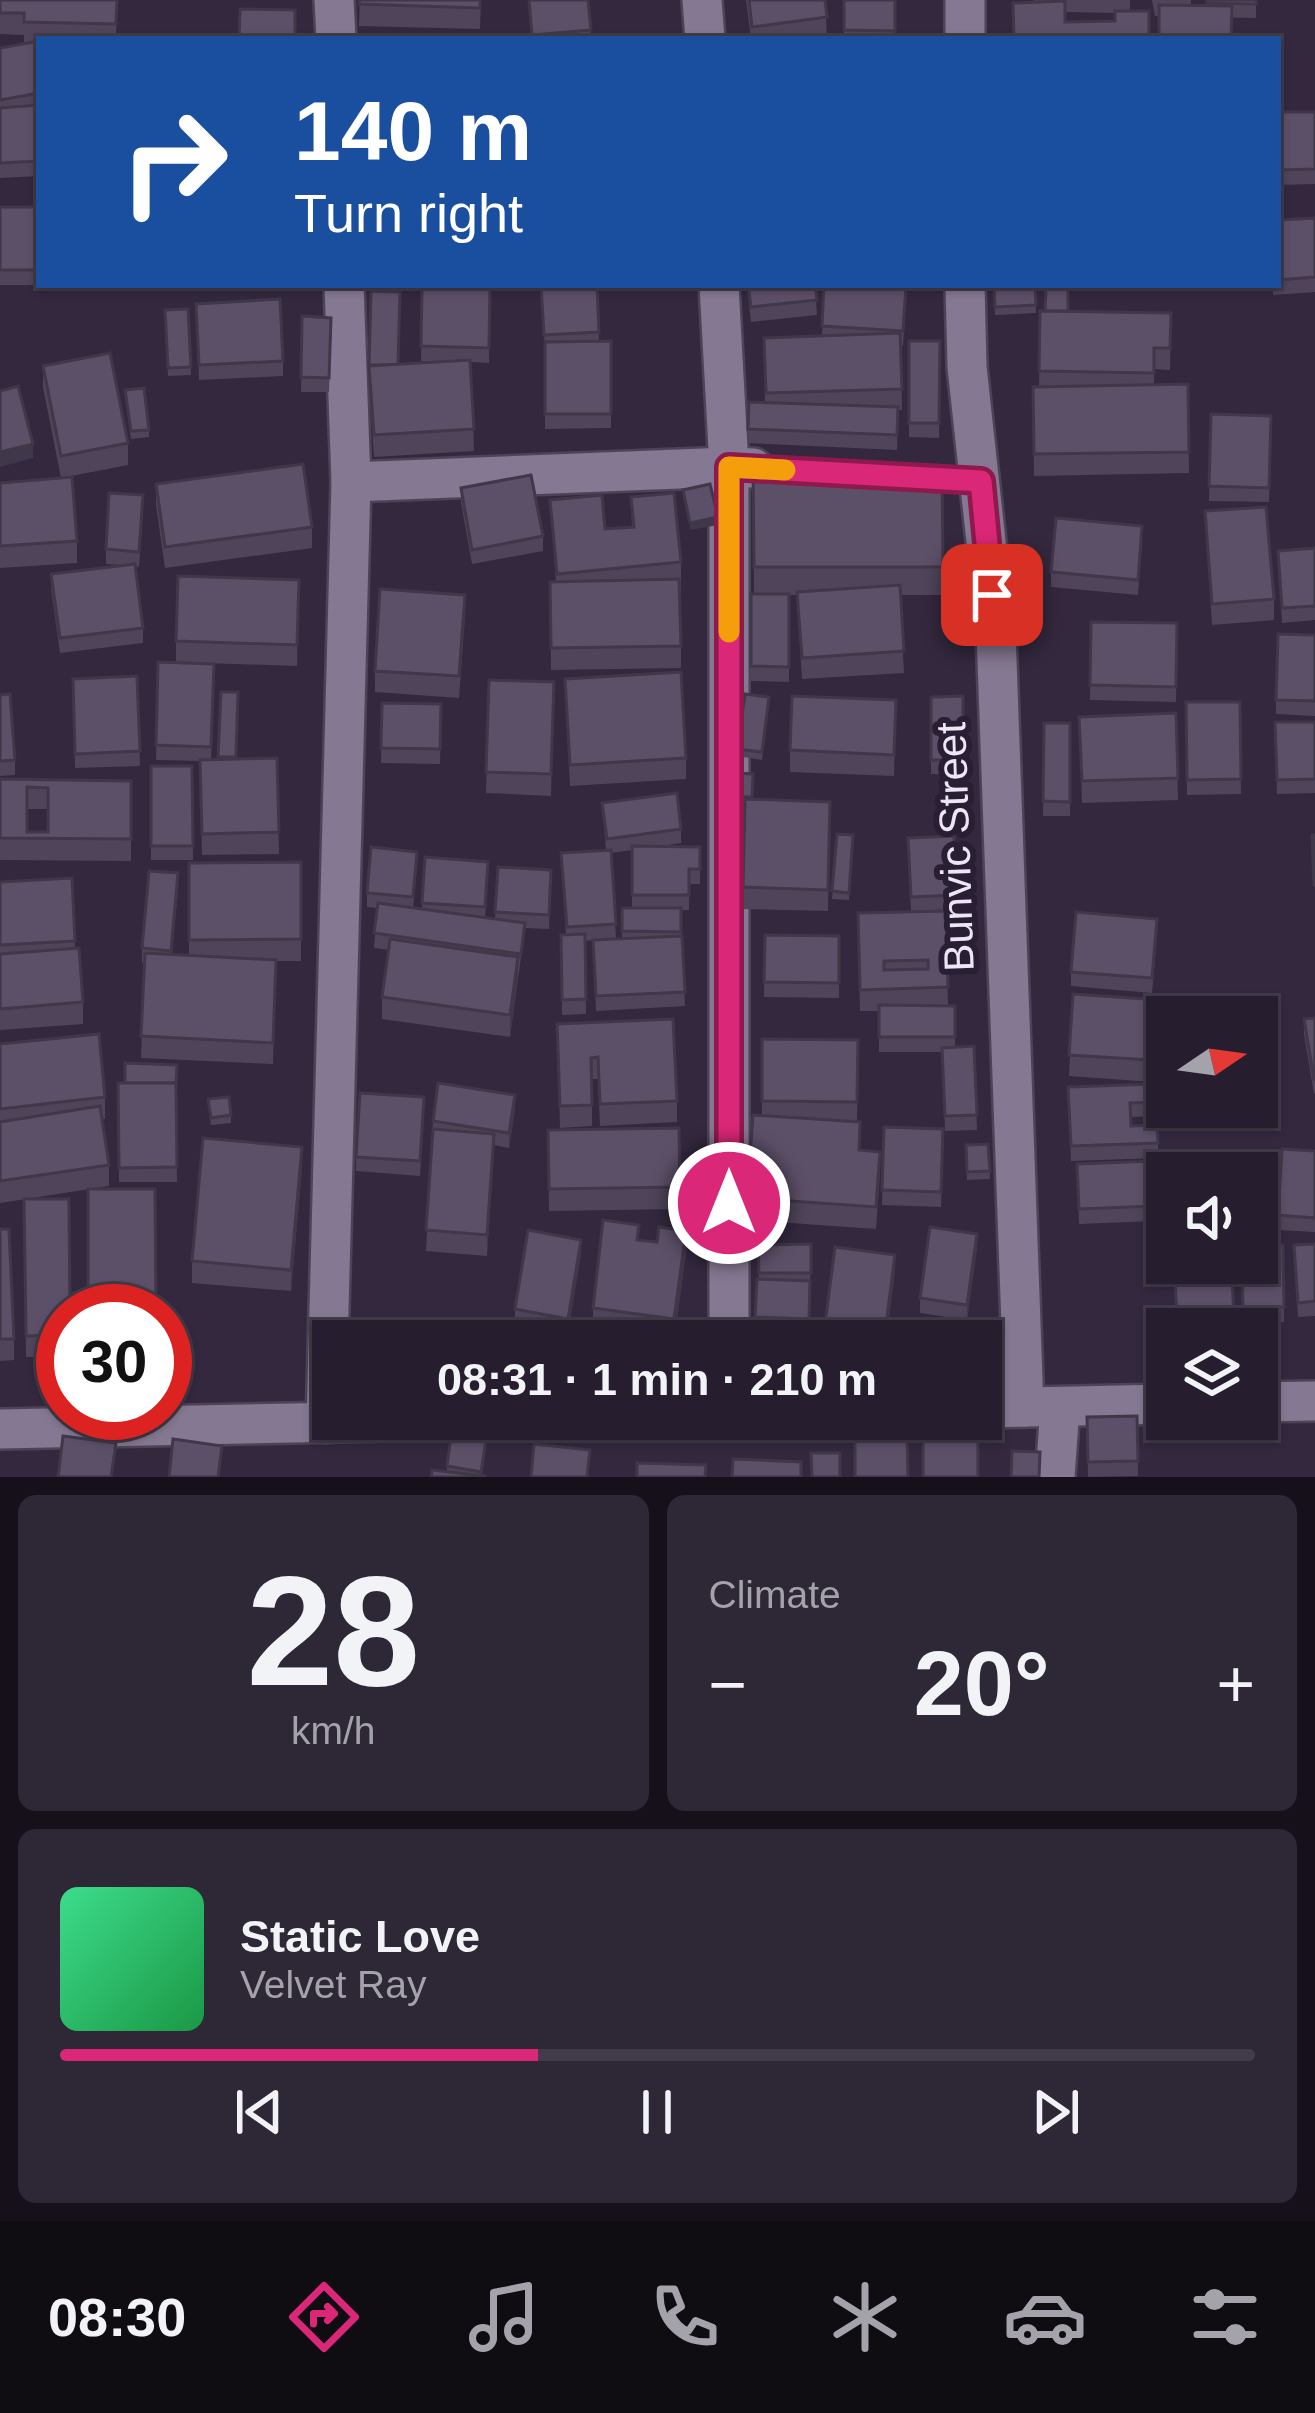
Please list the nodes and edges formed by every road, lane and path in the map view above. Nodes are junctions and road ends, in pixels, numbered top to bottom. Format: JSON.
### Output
{"nodes":[{"id":1,"x":334,"y":0,"type":"edge"},
{"id":2,"x":702,"y":0,"type":"edge"},
{"id":3,"x":965,"y":0,"type":"edge"},
{"id":4,"x":336,"y":36,"type":"edge"},
{"id":5,"x":705,"y":36,"type":"edge"},
{"id":6,"x":965,"y":36,"type":"edge"},
{"id":7,"x":344,"y":288,"type":"edge"},
{"id":8,"x":719,"y":288,"type":"edge"},
{"id":9,"x":965,"y":288,"type":"edge"},
{"id":10,"x":729,"y":467,"type":"junction"},
{"id":11,"x":798,"y":471,"type":"edge"},
{"id":12,"x":935,"y":478,"type":"edge"},
{"id":13,"x":981,"y":481,"type":"junction"},
{"id":14,"x":351,"y":482,"type":"junction"},
{"id":15,"x":329,"y":1320,"type":"edge"},
{"id":16,"x":729,"y":1320,"type":"edge"},
{"id":17,"x":1315,"y":1401,"type":"edge"},
{"id":18,"x":1278,"y":1402,"type":"edge"},
{"id":19,"x":1146,"y":1405,"type":"edge"},
{"id":20,"x":1042,"y":1407,"type":"junction"},
{"id":21,"x":1002,"y":1408,"type":"edge"},
{"id":22,"x":312,"y":1423,"type":"edge"},
{"id":23,"x":0,"y":1429,"type":"edge"},
{"id":24,"x":1055,"y":1477,"type":"edge"}],
"edges":[{"from":1,"to":4,"type":"street"},
{"from":2,"to":5,"type":"street"},
{"from":3,"to":6,"type":"street"},
{"from":7,"to":14,"type":"street"},
{"from":8,"to":10,"type":"street"},
{"from":9,"to":13,"type":"street","name":"Bunvic Street"},
{"from":10,"to":11,"type":"street"},
{"from":10,"to":14,"type":"street"},
{"from":10,"to":16,"type":"street"},
{"from":12,"to":13,"type":"street"},
{"from":13,"to":20,"type":"street","name":"Bunvic Street"},
{"from":14,"to":15,"type":"street"},
{"from":17,"to":18,"type":"street"},
{"from":19,"to":20,"type":"street"},
{"from":20,"to":21,"type":"street"},
{"from":20,"to":24,"type":"street","name":"Bunvic Street"},
{"from":22,"to":23,"type":"street"}]}
